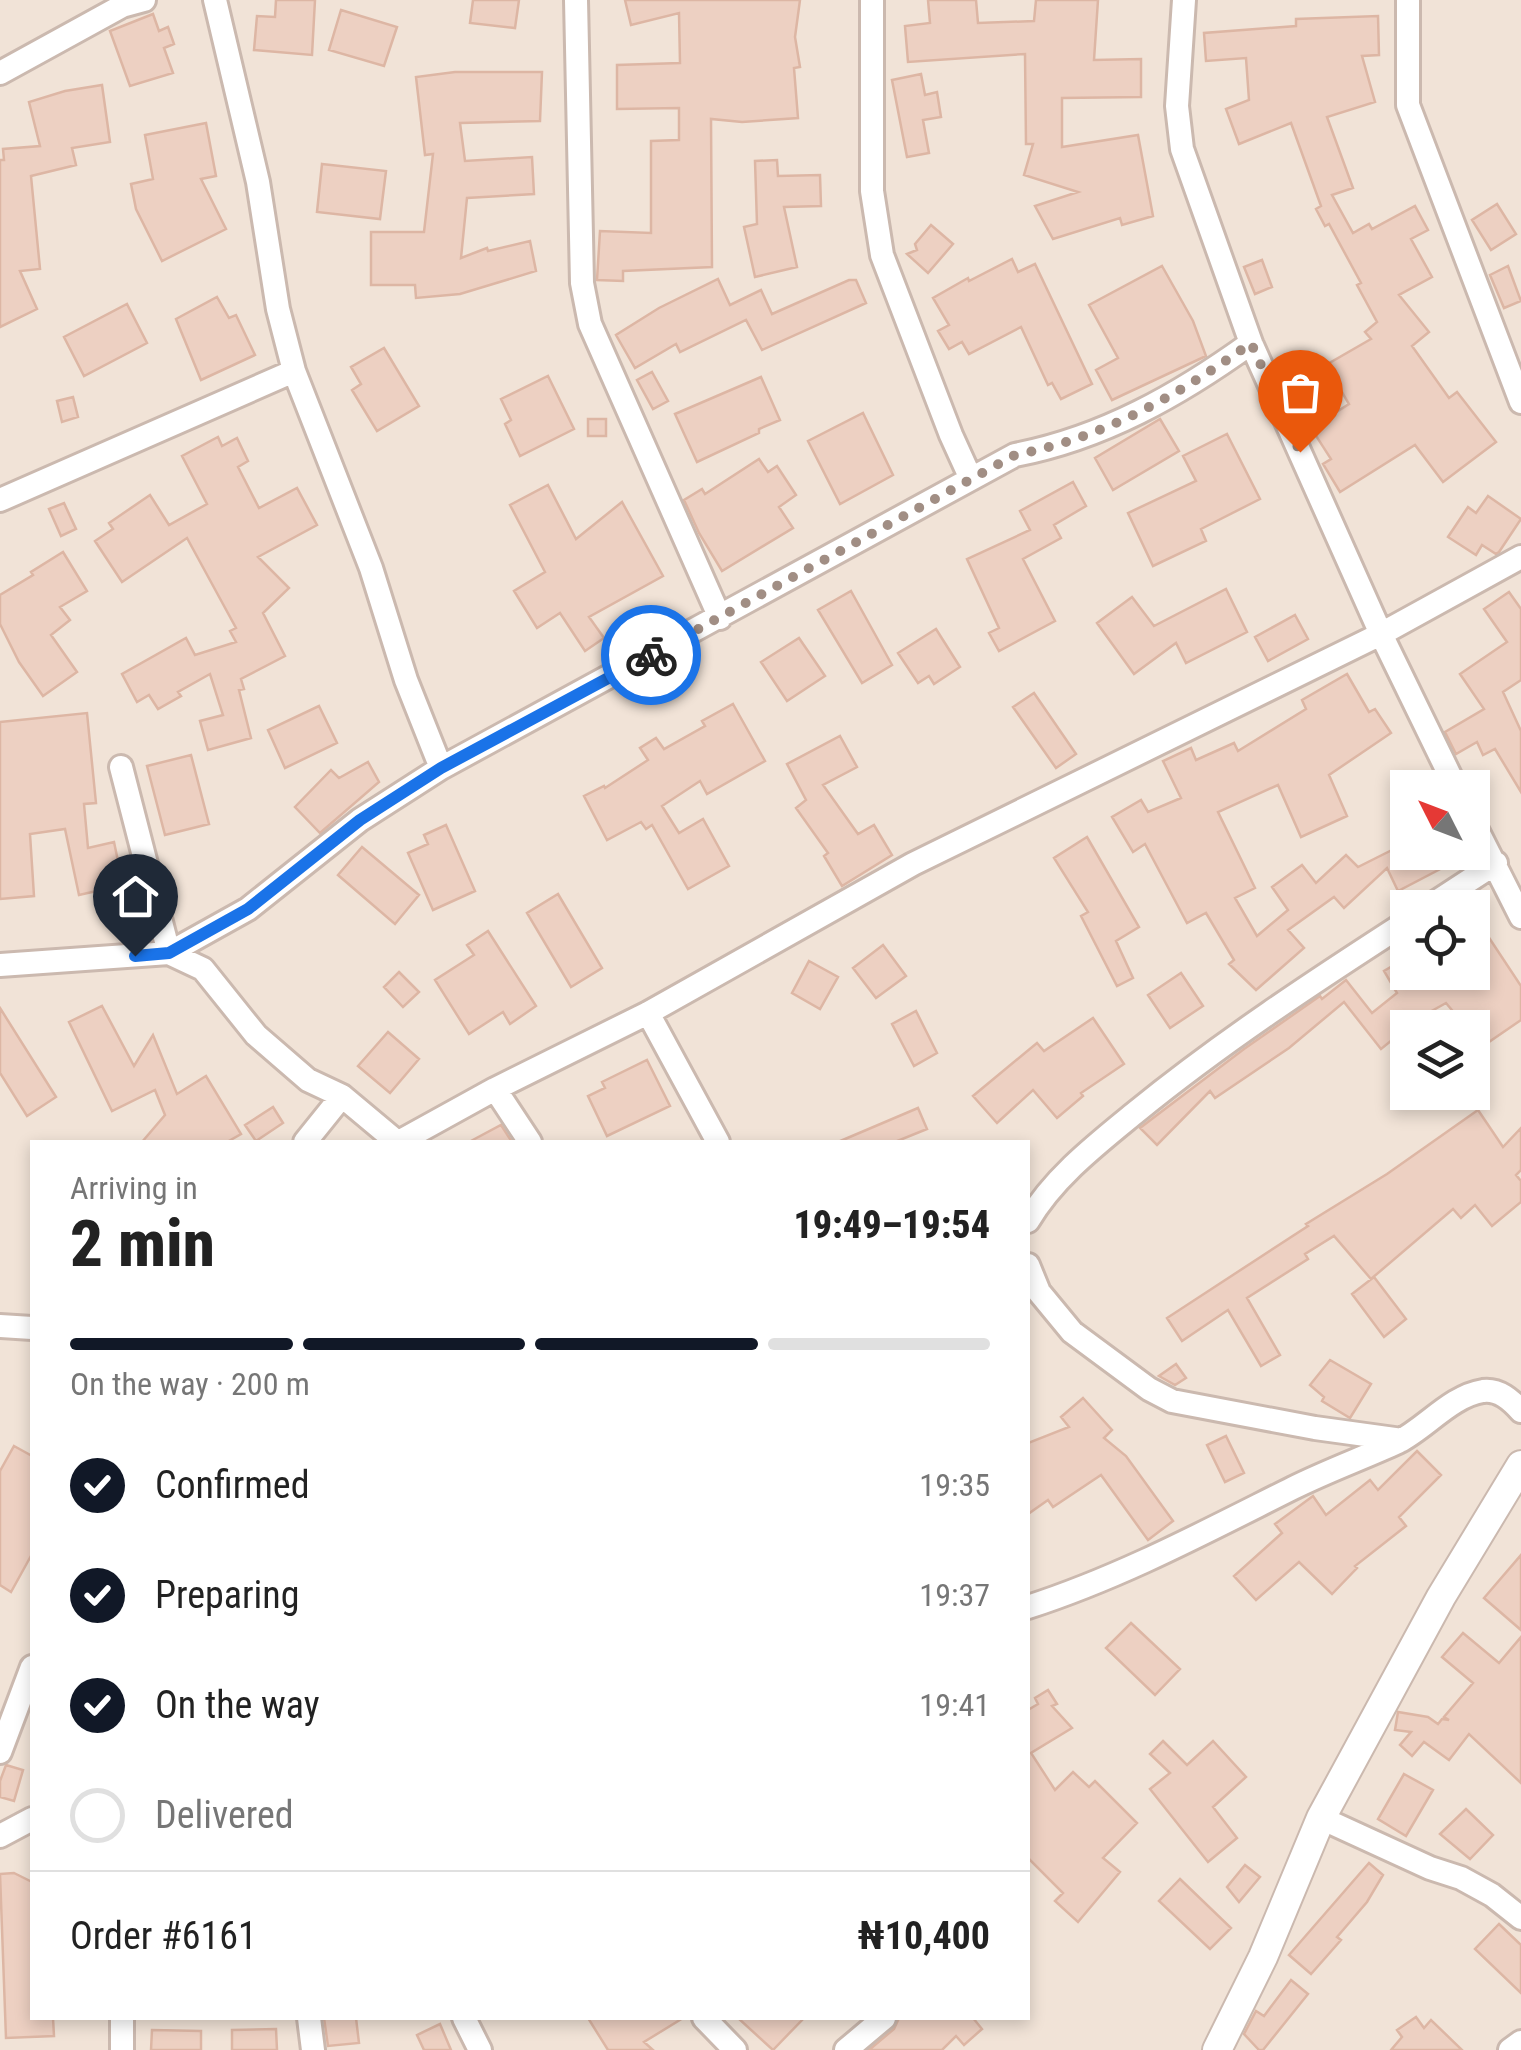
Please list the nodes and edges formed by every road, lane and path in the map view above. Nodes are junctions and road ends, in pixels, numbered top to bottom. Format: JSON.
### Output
{"nodes":[{"id":1,"x":144,"y":0,"type":"edge"},
{"id":2,"x":215,"y":0,"type":"edge"},
{"id":3,"x":576,"y":0,"type":"edge"},
{"id":4,"x":872,"y":0,"type":"edge"},
{"id":5,"x":1184,"y":0,"type":"edge"},
{"id":6,"x":1408,"y":0,"type":"edge"},
{"id":7,"x":0,"y":72,"type":"edge"},
{"id":8,"x":1251,"y":343,"type":"junction"},
{"id":9,"x":294,"y":372,"type":"junction"},
{"id":10,"x":1521,"y":402,"type":"edge"},
{"id":11,"x":971,"y":478,"type":"junction"},
{"id":12,"x":0,"y":500,"type":"edge"},
{"id":13,"x":1520,"y":560,"type":"edge"},
{"id":14,"x":720,"y":618,"type":"junction"},
{"id":15,"x":1381,"y":634,"type":"junction"},
{"id":16,"x":121,"y":767,"type":"dead end"},
{"id":17,"x":441,"y":768,"type":"junction"},
{"id":18,"x":1447,"y":770,"type":"edge"},
{"id":19,"x":1490,"y":852,"type":"edge"},
{"id":20,"x":1496,"y":862,"type":"junction"},
{"id":21,"x":1455,"y":890,"type":"edge"},
{"id":22,"x":1521,"y":916,"type":"edge"},
{"id":23,"x":1390,"y":932,"type":"edge"},
{"id":24,"x":169,"y":953,"type":"junction"},
{"id":25,"x":0,"y":965,"type":"edge"},
{"id":26,"x":648,"y":1013,"type":"junction"},
{"id":27,"x":495,"y":1088,"type":"junction"},
{"id":28,"x":342,"y":1096,"type":"junction"},
{"id":29,"x":307,"y":1140,"type":"edge"},
{"id":30,"x":396,"y":1140,"type":"edge"},
{"id":31,"x":402,"y":1140,"type":"edge"},
{"id":32,"x":529,"y":1140,"type":"edge"},
{"id":33,"x":717,"y":1140,"type":"edge"},
{"id":34,"x":1030,"y":1218,"type":"edge"},
{"id":35,"x":1030,"y":1270,"type":"edge"},
{"id":36,"x":0,"y":1326,"type":"edge"},
{"id":37,"x":30,"y":1328,"type":"edge"},
{"id":38,"x":1521,"y":1412,"type":"edge"},
{"id":39,"x":1402,"y":1440,"type":"junction"},
{"id":40,"x":1520,"y":1470,"type":"edge"},
{"id":41,"x":1030,"y":1606,"type":"edge"},
{"id":42,"x":30,"y":1673,"type":"edge"},
{"id":43,"x":0,"y":1752,"type":"edge"},
{"id":44,"x":1321,"y":1818,"type":"junction"},
{"id":45,"x":30,"y":1820,"type":"edge"},
{"id":46,"x":0,"y":1836,"type":"edge"},
{"id":47,"x":1521,"y":1918,"type":"edge"},
{"id":48,"x":122,"y":2020,"type":"edge"},
{"id":49,"x":310,"y":2020,"type":"edge"},
{"id":50,"x":465,"y":2020,"type":"edge"},
{"id":51,"x":706,"y":2020,"type":"edge"},
{"id":52,"x":882,"y":2020,"type":"edge"},
{"id":53,"x":1521,"y":2042,"type":"edge"},
{"id":54,"x":122,"y":2050,"type":"edge"},
{"id":55,"x":313,"y":2050,"type":"edge"},
{"id":56,"x":480,"y":2050,"type":"edge"},
{"id":57,"x":735,"y":2050,"type":"edge"},
{"id":58,"x":846,"y":2050,"type":"edge"},
{"id":59,"x":1217,"y":2050,"type":"edge"},
{"id":60,"x":1510,"y":2050,"type":"edge"}],
"edges":[{"from":1,"to":7,"type":"street"},
{"from":2,"to":9,"type":"street"},
{"from":3,"to":14,"type":"street"},
{"from":4,"to":11,"type":"street"},
{"from":5,"to":8,"type":"street"},
{"from":6,"to":10,"type":"street"},
{"from":8,"to":11,"type":"street"},
{"from":8,"to":15,"type":"street"},
{"from":9,"to":12,"type":"street"},
{"from":9,"to":17,"type":"street"},
{"from":11,"to":14,"type":"street"},
{"from":13,"to":15,"type":"street"},
{"from":14,"to":17,"type":"street"},
{"from":15,"to":18,"type":"street"},
{"from":15,"to":26,"type":"street"},
{"from":16,"to":24,"type":"street"},
{"from":17,"to":24,"type":"street"},
{"from":19,"to":20,"type":"street"},
{"from":20,"to":21,"type":"street"},
{"from":20,"to":22,"type":"street"},
{"from":23,"to":34,"type":"street"},
{"from":24,"to":25,"type":"street"},
{"from":24,"to":28,"type":"street"},
{"from":26,"to":27,"type":"street"},
{"from":26,"to":33,"type":"street"},
{"from":27,"to":31,"type":"street"},
{"from":27,"to":32,"type":"street"},
{"from":28,"to":29,"type":"street"},
{"from":28,"to":30,"type":"street"},
{"from":35,"to":39,"type":"street"},
{"from":36,"to":37,"type":"street"},
{"from":38,"to":39,"type":"street"},
{"from":39,"to":41,"type":"street"},
{"from":40,"to":44,"type":"street"},
{"from":42,"to":43,"type":"street"},
{"from":44,"to":47,"type":"street"},
{"from":44,"to":59,"type":"street"},
{"from":45,"to":46,"type":"street"},
{"from":48,"to":54,"type":"street"},
{"from":49,"to":55,"type":"street"},
{"from":50,"to":56,"type":"street"},
{"from":51,"to":57,"type":"street"},
{"from":52,"to":58,"type":"street"},
{"from":53,"to":60,"type":"street"}]}
